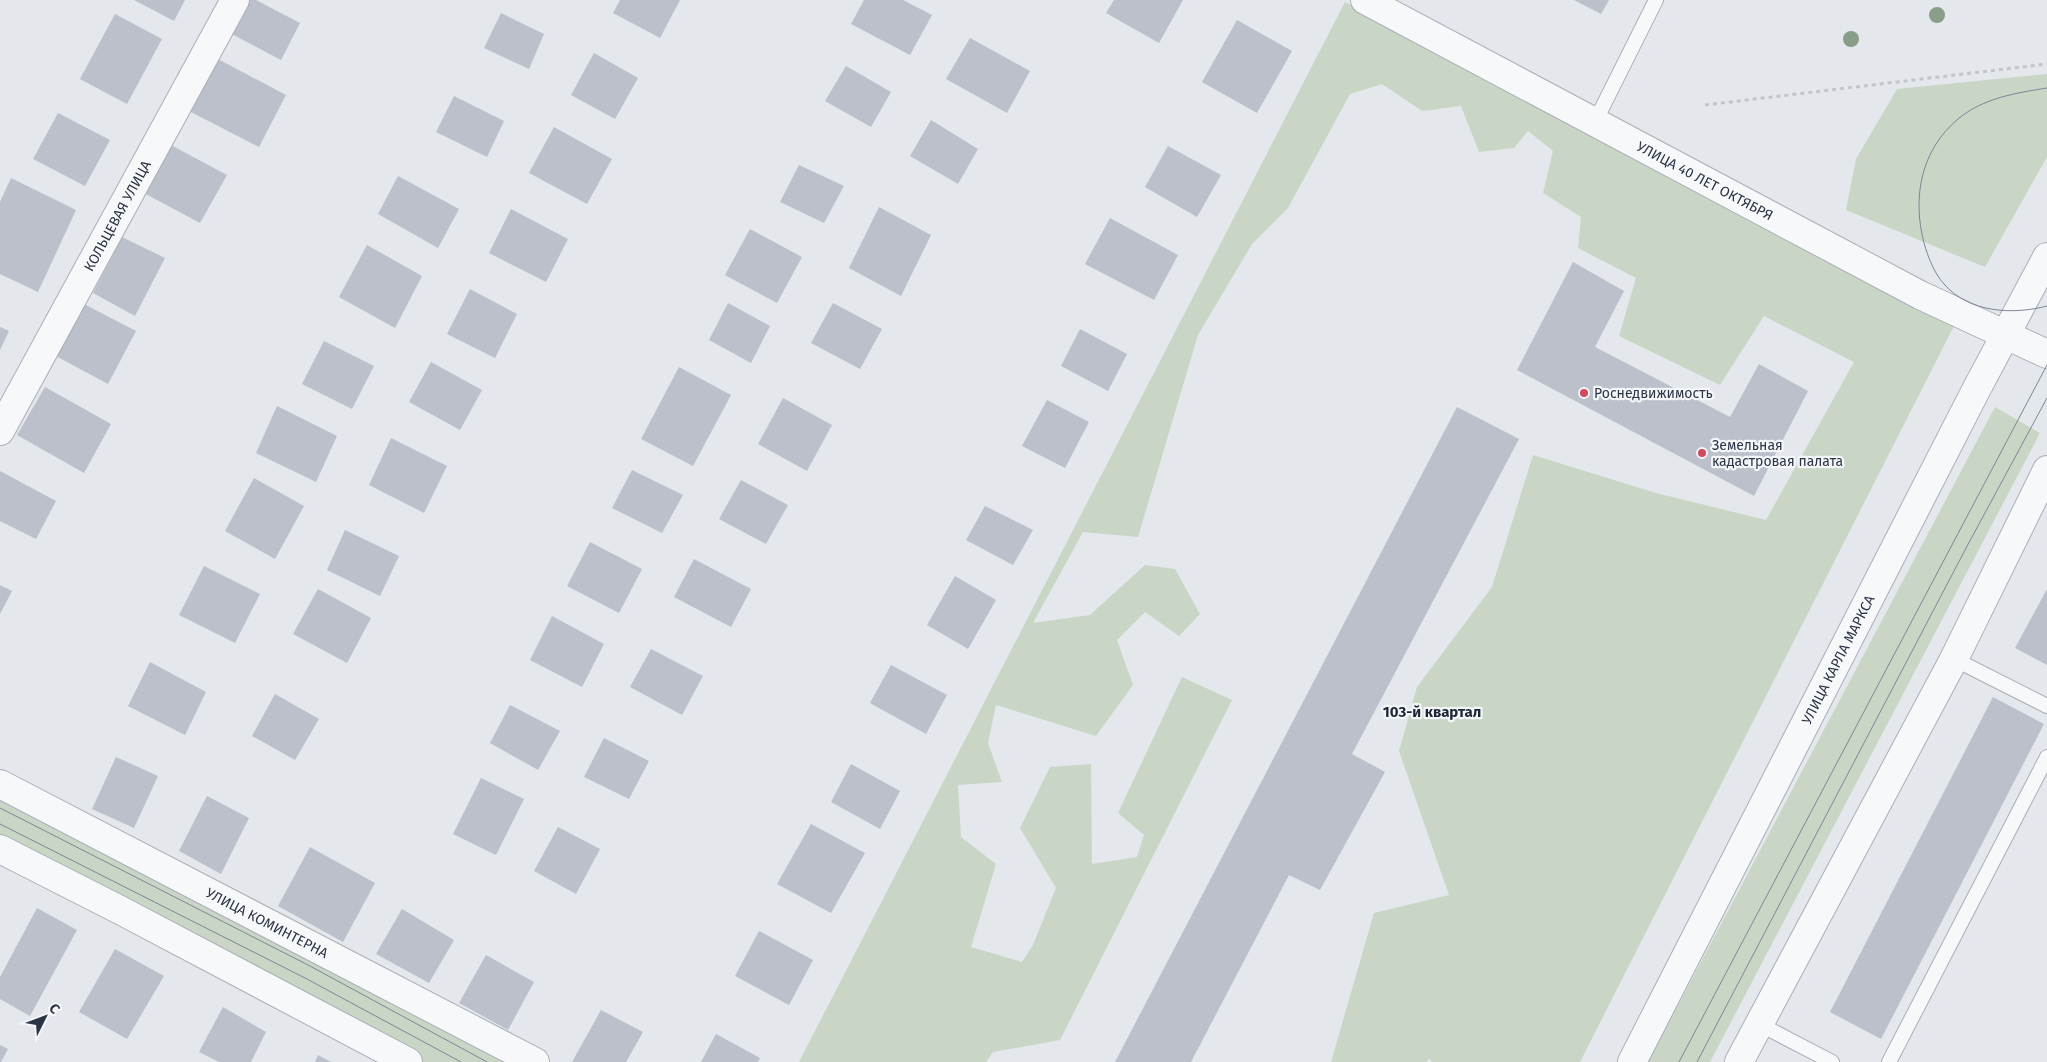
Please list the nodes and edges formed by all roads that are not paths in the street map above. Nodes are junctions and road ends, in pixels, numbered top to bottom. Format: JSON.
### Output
{"nodes":[{"id":1,"x":235,"y":0,"type":"edge"},
{"id":2,"x":1365,"y":0,"type":"edge"},
{"id":3,"x":1656,"y":0,"type":"edge"},
{"id":4,"x":1595,"y":122,"type":"junction"},
{"id":5,"x":2047,"y":257,"type":"edge"},
{"id":6,"x":2005,"y":334,"type":"junction"},
{"id":7,"x":2047,"y":354,"type":"edge"},
{"id":8,"x":0,"y":431,"type":"edge"},
{"id":9,"x":2047,"y":470,"type":"edge"},
{"id":10,"x":1954,"y":659,"type":"junction"},
{"id":11,"x":2047,"y":706,"type":"edge"},
{"id":12,"x":2047,"y":757,"type":"edge"},
{"id":13,"x":0,"y":784,"type":"edge"},
{"id":14,"x":0,"y":849,"type":"edge"},
{"id":15,"x":1759,"y":1024,"type":"junction"},
{"id":16,"x":408,"y":1062,"type":"edge"},
{"id":17,"x":536,"y":1062,"type":"edge"},
{"id":18,"x":1632,"y":1062,"type":"edge"},
{"id":19,"x":1739,"y":1062,"type":"edge"},
{"id":20,"x":1832,"y":1062,"type":"edge"},
{"id":21,"x":1889,"y":1062,"type":"edge"}],
"edges":[{"from":1,"to":8,"type":"street","name":"КОЛЬЦЕВАЯ УЛИЦА"},
{"from":2,"to":4,"type":"street","name":"УЛИЦА 40 ЛЕТ ОКТЯБРЯ"},
{"from":3,"to":4,"type":"lane"},
{"from":4,"to":6,"type":"street","name":"УЛИЦА 40 ЛЕТ ОКТЯБРЯ"},
{"from":5,"to":6,"type":"street","name":"УЛИЦА КАРЛА МАРКСА"},
{"from":6,"to":7,"type":"street","name":"УЛИЦА 40 ЛЕТ ОКТЯБРЯ"},
{"from":6,"to":18,"type":"street","name":"УЛИЦА КАРЛА МАРКСА"},
{"from":9,"to":10,"type":"street"},
{"from":10,"to":11,"type":"lane"},
{"from":10,"to":15,"type":"street"},
{"from":12,"to":21,"type":"lane"},
{"from":13,"to":17,"type":"street","name":"УЛИЦА КОМИНТЕРНА"},
{"from":14,"to":16,"type":"street"},
{"from":15,"to":19,"type":"street"},
{"from":15,"to":20,"type":"lane"}]}
